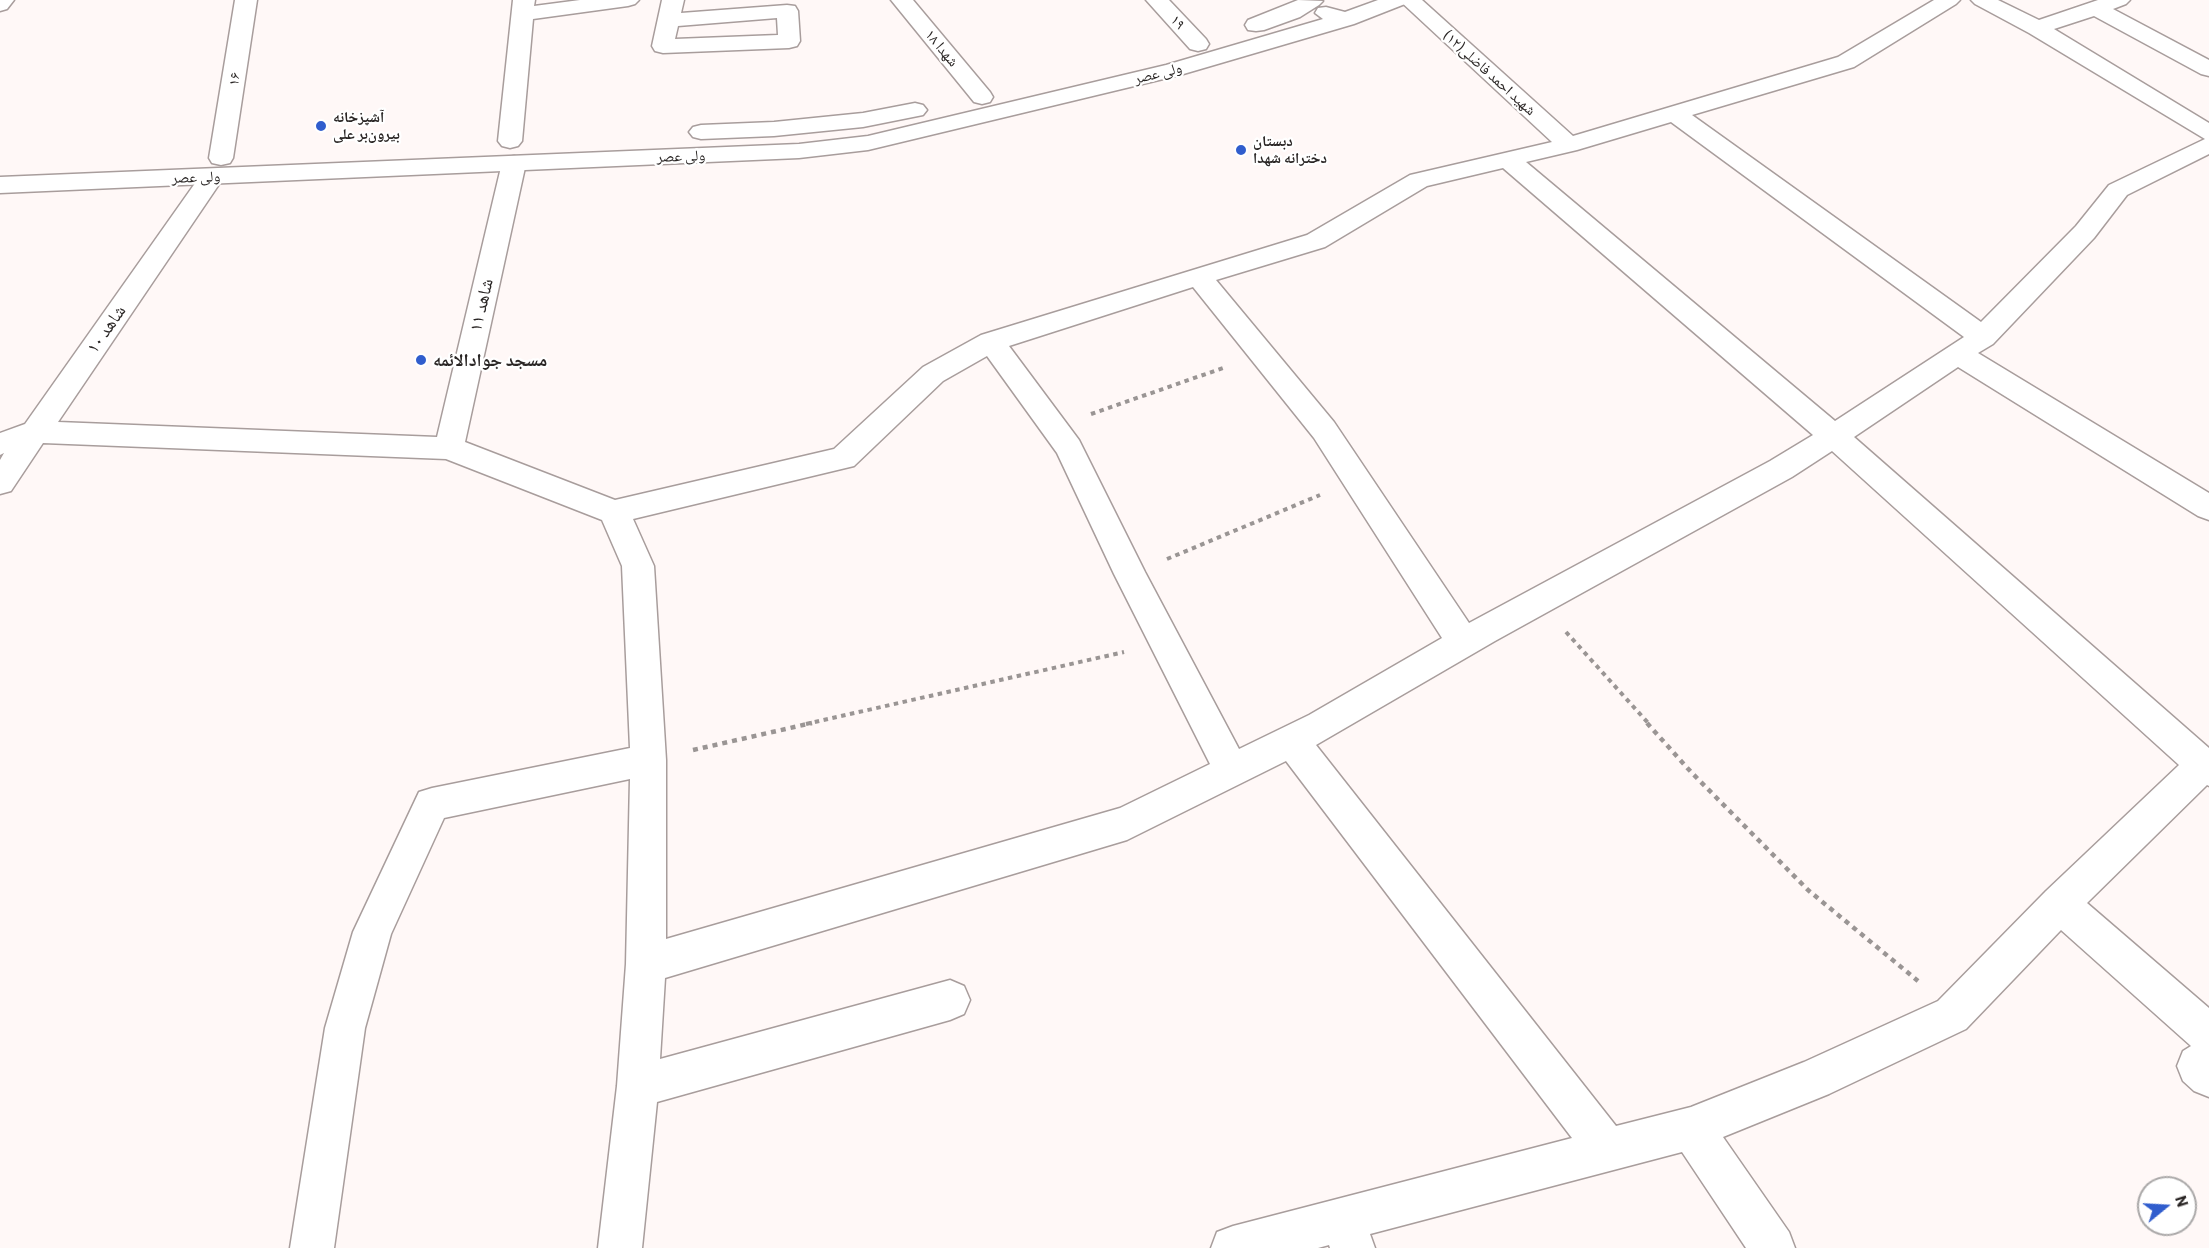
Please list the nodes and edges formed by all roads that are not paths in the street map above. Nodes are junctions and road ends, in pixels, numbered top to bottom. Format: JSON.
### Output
{"nodes":[{"id":1,"x":3,"y":0,"type":"edge"},
{"id":2,"x":246,"y":0,"type":"edge"},
{"id":3,"x":628,"y":0,"type":"edge"},
{"id":4,"x":902,"y":0,"type":"edge"},
{"id":5,"x":1157,"y":0,"type":"edge"},
{"id":6,"x":1398,"y":0,"type":"edge"},
{"id":7,"x":1410,"y":0,"type":"edge"},
{"id":8,"x":1905,"y":0,"type":"edge"},
{"id":9,"x":1948,"y":0,"type":"edge"},
{"id":10,"x":1982,"y":0,"type":"edge"},
{"id":11,"x":2119,"y":0,"type":"edge"},
{"id":12,"x":1312,"y":1,"type":"edge"},
{"id":13,"x":0,"y":5,"type":"edge"},
{"id":14,"x":524,"y":7,"type":"edge"},
{"id":15,"x":2095,"y":8,"type":"junction"},
{"id":16,"x":671,"y":10,"type":"edge"},
{"id":17,"x":1346,"y":19,"type":"junction"},
{"id":18,"x":2037,"y":28,"type":"junction"},
{"id":19,"x":1198,"y":44,"type":"junction"},
{"id":20,"x":2209,"y":69,"type":"edge"},
{"id":21,"x":982,"y":97,"type":"junction"},
{"id":22,"x":1674,"y":113,"type":"junction"},
{"id":23,"x":682,"y":133,"type":"dead end"},
{"id":24,"x":2209,"y":133,"type":"edge"},
{"id":25,"x":1569,"y":145,"type":"junction"},
{"id":26,"x":2209,"y":146,"type":"edge"},
{"id":27,"x":519,"y":148,"type":"junction"},
{"id":28,"x":1508,"y":159,"type":"junction"},
{"id":29,"x":217,"y":167,"type":"junction"},
{"id":30,"x":0,"y":169,"type":"edge"},
{"id":31,"x":0,"y":185,"type":"edge"},
{"id":32,"x":1198,"y":276,"type":"junction"},
{"id":33,"x":991,"y":342,"type":"junction"},
{"id":34,"x":1970,"y":345,"type":"junction"},
{"id":35,"x":34,"y":432,"type":"junction"},
{"id":36,"x":1834,"y":436,"type":"junction"},
{"id":37,"x":0,"y":444,"type":"edge"},
{"id":38,"x":448,"y":448,"type":"junction"},
{"id":39,"x":0,"y":483,"type":"edge"},
{"id":40,"x":2209,"y":508,"type":"edge"},
{"id":41,"x":614,"y":512,"type":"junction"},
{"id":42,"x":1463,"y":642,"type":"junction"},
{"id":43,"x":1292,"y":741,"type":"junction"},
{"id":44,"x":648,"y":760,"type":"junction"},
{"id":45,"x":2206,"y":768,"type":"edge"},
{"id":46,"x":1232,"y":771,"type":"junction"},
{"id":47,"x":2060,"y":904,"type":"junction"},
{"id":48,"x":646,"y":964,"type":"junction"},
{"id":49,"x":950,"y":1000,"type":"dead end"},
{"id":50,"x":2209,"y":1035,"type":"edge"},
{"id":51,"x":2209,"y":1059,"type":"edge"},
{"id":52,"x":2209,"y":1076,"type":"edge"},
{"id":53,"x":638,"y":1086,"type":"junction"},
{"id":54,"x":1691,"y":1128,"type":"junction"},
{"id":55,"x":1608,"y":1150,"type":"junction"},
{"id":56,"x":1346,"y":1234,"type":"edge"},
{"id":57,"x":312,"y":1248,"type":"edge"},
{"id":58,"x":620,"y":1248,"type":"edge"},
{"id":59,"x":1233,"y":1248,"type":"edge"},
{"id":60,"x":1773,"y":1248,"type":"edge"}],
"edges":[{"from":1,"to":13,"type":"street"},
{"from":2,"to":29,"type":"street","name":"۱۶"},
{"from":3,"to":14,"type":"street"},
{"from":4,"to":21,"type":"street","name":"شهدا ۱۸"},
{"from":5,"to":19,"type":"street","name":"۱۹"},
{"from":6,"to":17,"type":"street","name":"ولی عصر"},
{"from":7,"to":25,"type":"street","name":"شهید احمد فاضلی(۱۲)"},
{"from":8,"to":9,"type":"street"},
{"from":9,"to":22,"type":"street"},
{"from":10,"to":18,"type":"street"},
{"from":11,"to":15,"type":"street"},
{"from":12,"to":17,"type":"street"},
{"from":12,"to":19,"type":"street","name":"ولی عصر"},
{"from":14,"to":27,"type":"street","name":"شاهد ۱۱"},
{"from":15,"to":18,"type":"street"},
{"from":15,"to":20,"type":"street"},
{"from":16,"to":16,"type":"street"},
{"from":17,"to":27,"type":"street","name":"ولی عصر"},
{"from":18,"to":24,"type":"street"},
{"from":19,"to":21,"type":"street","name":"ولی عصر"},
{"from":21,"to":23,"type":"street","name":"ولی عصر"},
{"from":22,"to":25,"type":"street"},
{"from":22,"to":34,"type":"street"},
{"from":25,"to":28,"type":"street"},
{"from":26,"to":34,"type":"street"},
{"from":27,"to":29,"type":"street","name":"ولی عصر"},
{"from":27,"to":38,"type":"street","name":"شاهد ۱۱"},
{"from":28,"to":32,"type":"street"},
{"from":28,"to":36,"type":"street"},
{"from":29,"to":30,"type":"street","name":"ولی عصر"},
{"from":29,"to":31,"type":"street","name":"ولی عصر"},
{"from":29,"to":35,"type":"street","name":"شاهد ۱۰"},
{"from":32,"to":33,"type":"street"},
{"from":32,"to":42,"type":"street"},
{"from":33,"to":41,"type":"street"},
{"from":33,"to":46,"type":"street"},
{"from":34,"to":36,"type":"street"},
{"from":34,"to":40,"type":"street"},
{"from":35,"to":37,"type":"street"},
{"from":35,"to":38,"type":"street"},
{"from":35,"to":39,"type":"street","name":"شاهد ۱۰"},
{"from":36,"to":42,"type":"street"},
{"from":36,"to":45,"type":"street"},
{"from":38,"to":41,"type":"street"},
{"from":41,"to":44,"type":"street"},
{"from":42,"to":43,"type":"street"},
{"from":43,"to":46,"type":"street"},
{"from":43,"to":55,"type":"street"},
{"from":44,"to":48,"type":"street"},
{"from":44,"to":57,"type":"street"},
{"from":45,"to":47,"type":"street"},
{"from":46,"to":48,"type":"street"},
{"from":47,"to":50,"type":"street"},
{"from":47,"to":54,"type":"street"},
{"from":48,"to":53,"type":"street"},
{"from":49,"to":53,"type":"street"},
{"from":51,"to":52,"type":"street"},
{"from":53,"to":58,"type":"street"},
{"from":54,"to":55,"type":"street"},
{"from":54,"to":60,"type":"street"},
{"from":55,"to":56,"type":"street"},
{"from":56,"to":59,"type":"street"}]}
